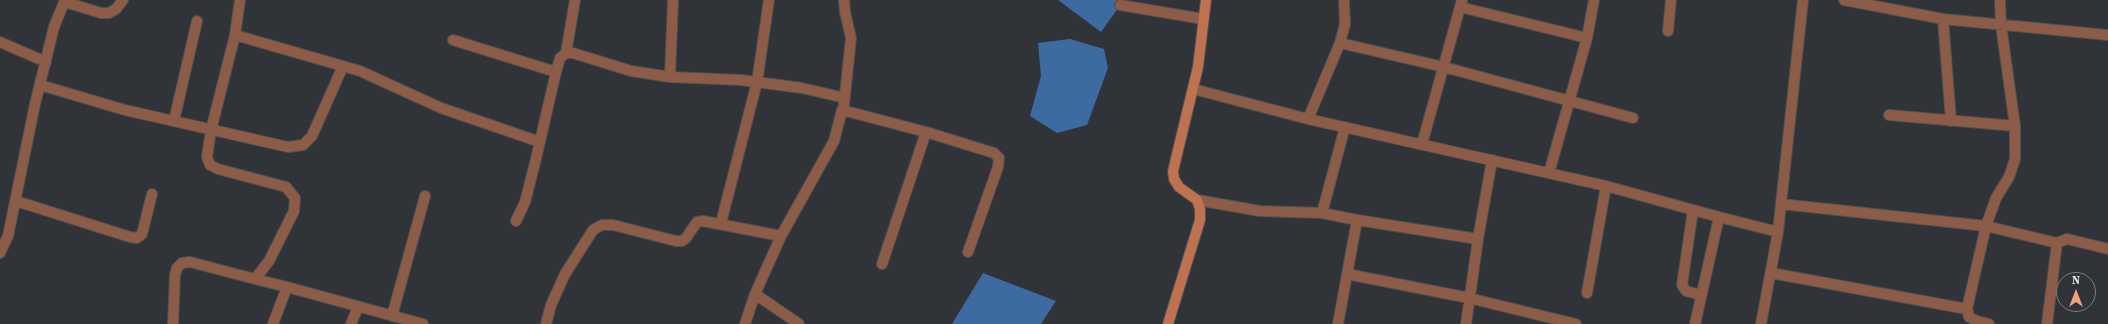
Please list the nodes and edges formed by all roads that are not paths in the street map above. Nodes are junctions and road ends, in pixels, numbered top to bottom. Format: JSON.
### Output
{"nodes":[{"id":1,"x":122,"y":0,"type":"edge"},
{"id":2,"x":240,"y":0,"type":"edge"},
{"id":3,"x":574,"y":0,"type":"edge"},
{"id":4,"x":674,"y":0,"type":"edge"},
{"id":5,"x":769,"y":0,"type":"edge"},
{"id":6,"x":844,"y":0,"type":"edge"},
{"id":7,"x":1206,"y":0,"type":"edge"},
{"id":8,"x":1344,"y":0,"type":"edge"},
{"id":9,"x":1594,"y":0,"type":"edge"},
{"id":10,"x":1671,"y":0,"type":"edge"},
{"id":11,"x":1803,"y":0,"type":"edge"},
{"id":12,"x":1844,"y":0,"type":"edge"},
{"id":13,"x":2000,"y":0,"type":"edge"},
{"id":14,"x":65,"y":1,"type":"edge"},
{"id":15,"x":1461,"y":3,"type":"edge"},
{"id":16,"x":1120,"y":5,"type":"dead end"},
{"id":17,"x":1203,"y":19,"type":"junction"},
{"id":18,"x":1944,"y":19,"type":"junction"},
{"id":19,"x":198,"y":21,"type":"dead end"},
{"id":20,"x":2001,"y":25,"type":"junction"},
{"id":21,"x":1668,"y":31,"type":"dead end"},
{"id":22,"x":236,"y":35,"type":"junction"},
{"id":23,"x":2108,"y":35,"type":"edge"},
{"id":24,"x":1587,"y":38,"type":"junction"},
{"id":25,"x":453,"y":40,"type":"dead end"},
{"id":26,"x":0,"y":42,"type":"edge"},
{"id":27,"x":1340,"y":43,"type":"junction"},
{"id":28,"x":566,"y":53,"type":"junction"},
{"id":29,"x":46,"y":62,"type":"junction"},
{"id":30,"x":343,"y":66,"type":"junction"},
{"id":31,"x":1444,"y":67,"type":"junction"},
{"id":32,"x":556,"y":72,"type":"junction"},
{"id":33,"x":670,"y":77,"type":"junction"},
{"id":34,"x":757,"y":82,"type":"junction"},
{"id":35,"x":40,"y":85,"type":"junction"},
{"id":36,"x":1193,"y":89,"type":"junction"},
{"id":37,"x":845,"y":98,"type":"junction"},
{"id":38,"x":1571,"y":101,"type":"junction"},
{"id":39,"x":842,"y":110,"type":"junction"},
{"id":40,"x":1889,"y":115,"type":"dead end"},
{"id":41,"x":1633,"y":118,"type":"dead end"},
{"id":42,"x":1308,"y":119,"type":"junction"},
{"id":43,"x":174,"y":121,"type":"junction"},
{"id":44,"x":1951,"y":121,"type":"junction"},
{"id":45,"x":2015,"y":126,"type":"junction"},
{"id":46,"x":1345,"y":127,"type":"junction"},
{"id":47,"x":211,"y":130,"type":"junction"},
{"id":48,"x":926,"y":132,"type":"junction"},
{"id":49,"x":540,"y":142,"type":"junction"},
{"id":50,"x":1422,"y":144,"type":"junction"},
{"id":51,"x":1492,"y":160,"type":"junction"},
{"id":52,"x":1549,"y":173,"type":"junction"},
{"id":53,"x":1606,"y":186,"type":"junction"},
{"id":54,"x":152,"y":194,"type":"dead end"},
{"id":55,"x":425,"y":196,"type":"dead end"},
{"id":56,"x":1197,"y":200,"type":"junction"},
{"id":57,"x":16,"y":202,"type":"junction"},
{"id":58,"x":1781,"y":204,"type":"junction"},
{"id":59,"x":1693,"y":210,"type":"junction"},
{"id":60,"x":1322,"y":212,"type":"junction"},
{"id":61,"x":1719,"y":217,"type":"junction"},
{"id":62,"x":1357,"y":220,"type":"junction"},
{"id":63,"x":516,"y":221,"type":"dead end"},
{"id":64,"x":721,"y":223,"type":"junction"},
{"id":65,"x":1986,"y":226,"type":"junction"},
{"id":66,"x":1778,"y":232,"type":"junction"},
{"id":67,"x":4,"y":235,"type":"edge"},
{"id":68,"x":781,"y":236,"type":"junction"},
{"id":69,"x":1478,"y":238,"type":"junction"},
{"id":70,"x":2057,"y":243,"type":"junction"},
{"id":71,"x":2108,"y":250,"type":"edge"},
{"id":72,"x":968,"y":252,"type":"dead end"},
{"id":73,"x":0,"y":253,"type":"edge"},
{"id":74,"x":882,"y":264,"type":"dead end"},
{"id":75,"x":1771,"y":273,"type":"junction"},
{"id":76,"x":1347,"y":274,"type":"junction"},
{"id":77,"x":255,"y":279,"type":"junction"},
{"id":78,"x":287,"y":287,"type":"junction"},
{"id":79,"x":1587,"y":293,"type":"dead end"},
{"id":80,"x":755,"y":294,"type":"junction"},
{"id":81,"x":1701,"y":295,"type":"junction"},
{"id":82,"x":1469,"y":298,"type":"junction"},
{"id":83,"x":358,"y":307,"type":"junction"},
{"id":84,"x":1967,"y":309,"type":"junction"},
{"id":85,"x":392,"y":316,"type":"junction"},
{"id":86,"x":173,"y":324,"type":"edge"},
{"id":87,"x":273,"y":324,"type":"edge"},
{"id":88,"x":351,"y":324,"type":"edge"},
{"id":89,"x":423,"y":324,"type":"edge"},
{"id":90,"x":546,"y":324,"type":"edge"},
{"id":91,"x":745,"y":324,"type":"edge"},
{"id":92,"x":799,"y":324,"type":"edge"},
{"id":93,"x":1168,"y":324,"type":"edge"},
{"id":94,"x":1338,"y":324,"type":"edge"},
{"id":95,"x":1466,"y":324,"type":"edge"},
{"id":96,"x":1576,"y":324,"type":"edge"},
{"id":97,"x":1695,"y":324,"type":"edge"},
{"id":98,"x":1761,"y":324,"type":"edge"},
{"id":99,"x":1989,"y":324,"type":"edge"},
{"id":100,"x":2048,"y":324,"type":"edge"}],
"edges":[{"from":1,"to":14,"type":"street"},
{"from":2,"to":22,"type":"street"},
{"from":3,"to":28,"type":"street"},
{"from":4,"to":33,"type":"street"},
{"from":5,"to":34,"type":"street"},
{"from":6,"to":37,"type":"street"},
{"from":7,"to":17,"type":"street"},
{"from":8,"to":27,"type":"street"},
{"from":9,"to":24,"type":"street"},
{"from":10,"to":21,"type":"street"},
{"from":11,"to":58,"type":"street"},
{"from":12,"to":18,"type":"street"},
{"from":13,"to":20,"type":"street"},
{"from":14,"to":29,"type":"street"},
{"from":15,"to":24,"type":"street"},
{"from":15,"to":31,"type":"street"},
{"from":16,"to":17,"type":"street"},
{"from":17,"to":36,"type":"street"},
{"from":18,"to":20,"type":"street"},
{"from":18,"to":44,"type":"street"},
{"from":19,"to":43,"type":"street"},
{"from":20,"to":23,"type":"street"},
{"from":20,"to":45,"type":"street"},
{"from":22,"to":30,"type":"street"},
{"from":22,"to":47,"type":"street"},
{"from":24,"to":38,"type":"street"},
{"from":25,"to":32,"type":"street"},
{"from":26,"to":29,"type":"street"},
{"from":27,"to":31,"type":"street"},
{"from":27,"to":42,"type":"street"},
{"from":28,"to":32,"type":"street"},
{"from":28,"to":33,"type":"street"},
{"from":29,"to":35,"type":"street"},
{"from":30,"to":47,"type":"street"},
{"from":30,"to":49,"type":"street"},
{"from":31,"to":38,"type":"street"},
{"from":31,"to":50,"type":"street"},
{"from":32,"to":49,"type":"street"},
{"from":33,"to":34,"type":"street"},
{"from":34,"to":37,"type":"street"},
{"from":34,"to":64,"type":"street"},
{"from":35,"to":43,"type":"street"},
{"from":35,"to":57,"type":"street"},
{"from":36,"to":42,"type":"street"},
{"from":36,"to":56,"type":"street"},
{"from":37,"to":39,"type":"street"},
{"from":38,"to":41,"type":"street"},
{"from":38,"to":52,"type":"street"},
{"from":39,"to":48,"type":"street"},
{"from":39,"to":68,"type":"street"},
{"from":40,"to":44,"type":"street"},
{"from":42,"to":46,"type":"street"},
{"from":43,"to":47,"type":"street"},
{"from":44,"to":45,"type":"street"},
{"from":45,"to":65,"type":"street"},
{"from":46,"to":50,"type":"street"},
{"from":46,"to":60,"type":"street"},
{"from":47,"to":77,"type":"street"},
{"from":48,"to":72,"type":"street"},
{"from":48,"to":74,"type":"street"},
{"from":49,"to":63,"type":"street"},
{"from":50,"to":51,"type":"street"},
{"from":51,"to":52,"type":"street"},
{"from":51,"to":69,"type":"street"},
{"from":52,"to":53,"type":"street"},
{"from":53,"to":59,"type":"street"},
{"from":53,"to":79,"type":"street"},
{"from":54,"to":57,"type":"street"},
{"from":55,"to":85,"type":"street"},
{"from":56,"to":60,"type":"street"},
{"from":56,"to":93,"type":"street"},
{"from":57,"to":67,"type":"street"},
{"from":58,"to":65,"type":"street"},
{"from":58,"to":66,"type":"street"},
{"from":59,"to":61,"type":"street"},
{"from":59,"to":81,"type":"street"},
{"from":60,"to":62,"type":"street"},
{"from":61,"to":66,"type":"street"},
{"from":61,"to":81,"type":"street"},
{"from":62,"to":69,"type":"street"},
{"from":62,"to":76,"type":"street"},
{"from":64,"to":68,"type":"street"},
{"from":64,"to":90,"type":"street"},
{"from":65,"to":70,"type":"street"},
{"from":65,"to":84,"type":"street"},
{"from":66,"to":75,"type":"street"},
{"from":67,"to":73,"type":"street"},
{"from":68,"to":80,"type":"street"},
{"from":69,"to":82,"type":"street"},
{"from":70,"to":71,"type":"street"},
{"from":70,"to":100,"type":"street"},
{"from":75,"to":84,"type":"street"},
{"from":75,"to":98,"type":"street"},
{"from":76,"to":82,"type":"street"},
{"from":76,"to":94,"type":"street"},
{"from":77,"to":78,"type":"street"},
{"from":77,"to":86,"type":"street"},
{"from":78,"to":83,"type":"street"},
{"from":78,"to":87,"type":"street"},
{"from":80,"to":91,"type":"street"},
{"from":80,"to":92,"type":"street"},
{"from":81,"to":97,"type":"street"},
{"from":82,"to":95,"type":"street"},
{"from":82,"to":96,"type":"street"},
{"from":83,"to":85,"type":"street"},
{"from":83,"to":88,"type":"street"},
{"from":84,"to":99,"type":"street"},
{"from":85,"to":89,"type":"street"}]}
